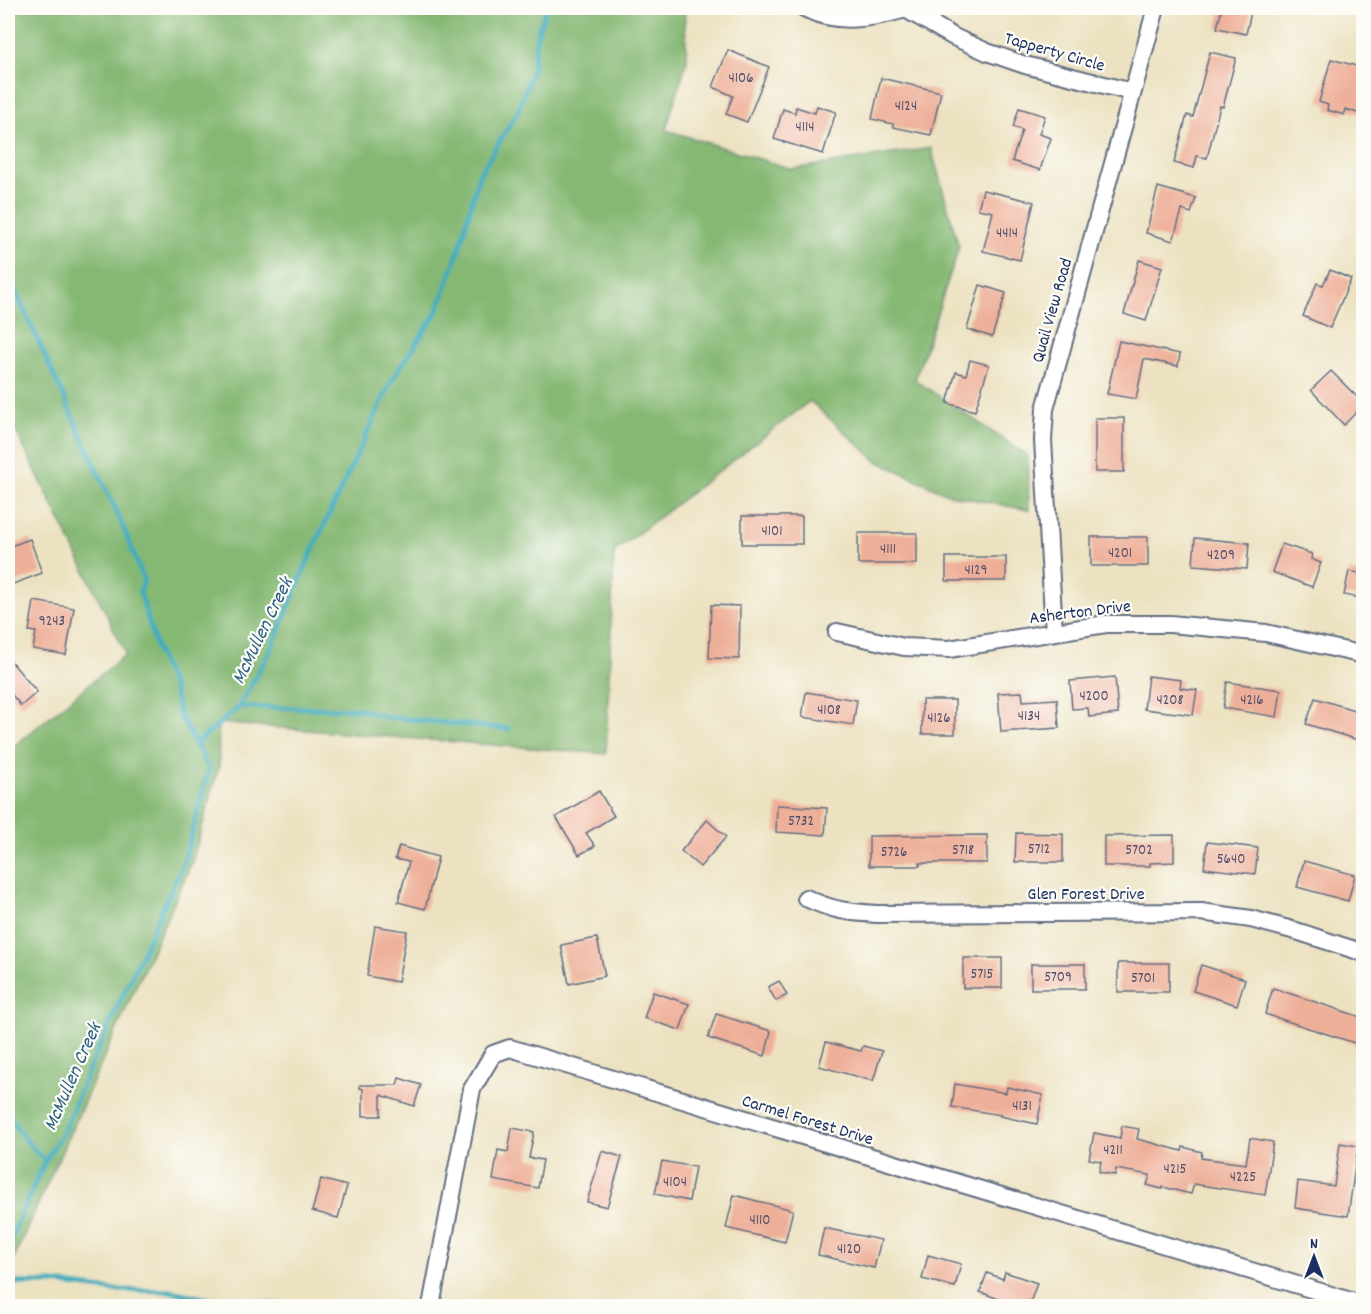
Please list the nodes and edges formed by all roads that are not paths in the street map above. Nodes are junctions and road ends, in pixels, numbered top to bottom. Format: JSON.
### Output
{"nodes":[{"id":1,"x":804,"y":8,"type":"edge"},
{"id":2,"x":905,"y":8,"type":"edge"},
{"id":3,"x":1156,"y":8,"type":"edge"},
{"id":4,"x":1132,"y":93,"type":"junction"},
{"id":5,"x":837,"y":632,"type":"dead end"},
{"id":6,"x":1054,"y":632,"type":"junction"},
{"id":7,"x":1364,"y":655,"type":"edge"},
{"id":8,"x":806,"y":898,"type":"dead end"},
{"id":9,"x":1364,"y":952,"type":"edge"},
{"id":10,"x":1364,"y":1305,"type":"edge"},
{"id":11,"x":431,"y":1306,"type":"edge"}],
"edges":[{"from":1,"to":2,"type":"street","name":"Tapperty Circle"},
{"from":2,"to":4,"type":"street","name":"Tapperty Circle"},
{"from":3,"to":4,"type":"street","name":"Quail View Road"},
{"from":4,"to":6,"type":"street","name":"Quail View Road"},
{"from":5,"to":6,"type":"street","name":"Asherton Drive"},
{"from":6,"to":7,"type":"street","name":"Asherton Drive"},
{"from":8,"to":9,"type":"street","name":"Glen Forest Drive"},
{"from":10,"to":11,"type":"street","name":"Carmel Forest Drive"}]}
